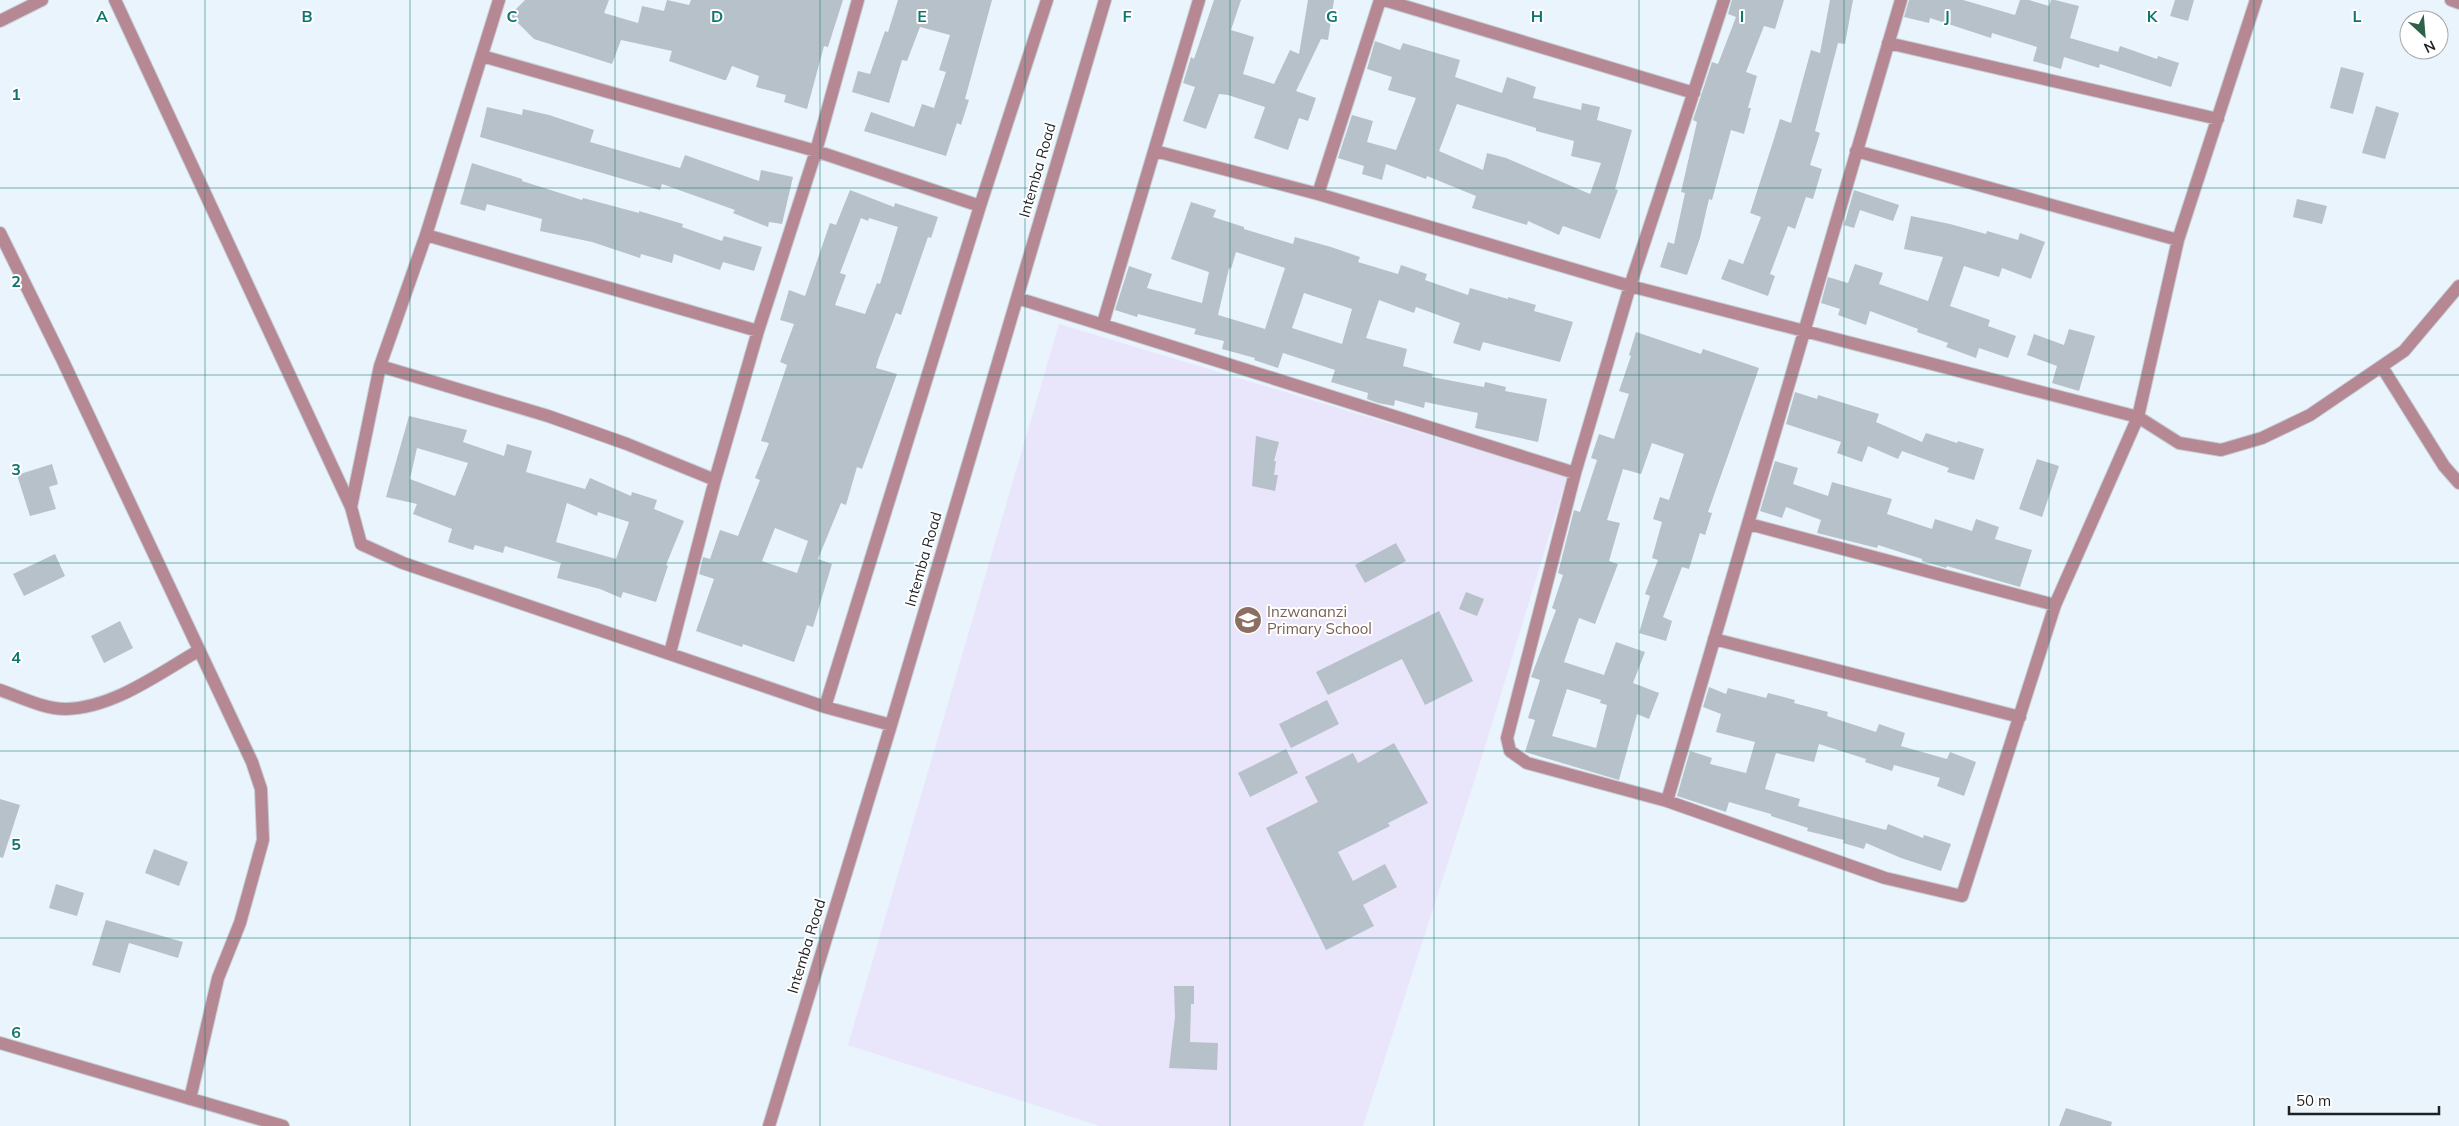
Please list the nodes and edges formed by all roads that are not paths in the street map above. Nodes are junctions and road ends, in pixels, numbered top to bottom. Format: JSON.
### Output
{"nodes":[{"id":1,"x":42,"y":0,"type":"edge"},
{"id":2,"x":115,"y":0,"type":"edge"},
{"id":3,"x":498,"y":0,"type":"edge"},
{"id":4,"x":858,"y":0,"type":"edge"},
{"id":5,"x":1047,"y":0,"type":"edge"},
{"id":6,"x":1105,"y":0,"type":"edge"},
{"id":7,"x":1199,"y":0,"type":"edge"},
{"id":8,"x":1380,"y":0,"type":"edge"},
{"id":9,"x":1384,"y":0,"type":"edge"},
{"id":10,"x":1724,"y":0,"type":"edge"},
{"id":11,"x":1901,"y":0,"type":"edge"},
{"id":12,"x":2256,"y":0,"type":"edge"},
{"id":13,"x":2450,"y":0,"type":"edge"},
{"id":14,"x":2459,"y":3,"type":"edge"},
{"id":15,"x":0,"y":20,"type":"edge"},
{"id":16,"x":1888,"y":43,"type":"junction"},
{"id":17,"x":482,"y":56,"type":"junction"},
{"id":18,"x":1694,"y":93,"type":"junction"},
{"id":19,"x":2218,"y":120,"type":"junction"},
{"id":20,"x":816,"y":151,"type":"junction"},
{"id":21,"x":1156,"y":151,"type":"junction"},
{"id":22,"x":1856,"y":151,"type":"junction"},
{"id":23,"x":1318,"y":194,"type":"junction"},
{"id":24,"x":980,"y":206,"type":"junction"},
{"id":25,"x":0,"y":233,"type":"edge"},
{"id":26,"x":426,"y":234,"type":"junction"},
{"id":27,"x":2178,"y":240,"type":"junction"},
{"id":28,"x":1630,"y":286,"type":"junction"},
{"id":29,"x":2459,"y":286,"type":"edge"},
{"id":30,"x":1017,"y":298,"type":"junction"},
{"id":31,"x":1103,"y":323,"type":"junction"},
{"id":32,"x":758,"y":331,"type":"junction"},
{"id":33,"x":1803,"y":331,"type":"junction"},
{"id":34,"x":380,"y":366,"type":"junction"},
{"id":35,"x":2382,"y":367,"type":"junction"},
{"id":36,"x":2138,"y":417,"type":"junction"},
{"id":37,"x":1575,"y":473,"type":"junction"},
{"id":38,"x":715,"y":480,"type":"junction"},
{"id":39,"x":2459,"y":483,"type":"edge"},
{"id":40,"x":351,"y":507,"type":"junction"},
{"id":41,"x":1749,"y":524,"type":"junction"},
{"id":42,"x":2055,"y":605,"type":"junction"},
{"id":43,"x":1714,"y":638,"type":"junction"},
{"id":44,"x":198,"y":652,"type":"junction"},
{"id":45,"x":670,"y":653,"type":"junction"},
{"id":46,"x":0,"y":690,"type":"edge"},
{"id":47,"x":825,"y":707,"type":"junction"},
{"id":48,"x":2020,"y":717,"type":"junction"},
{"id":49,"x":891,"y":725,"type":"junction"},
{"id":50,"x":1667,"y":801,"type":"junction"},
{"id":51,"x":0,"y":1043,"type":"edge"},
{"id":52,"x":190,"y":1099,"type":"junction"},
{"id":53,"x":283,"y":1126,"type":"edge"},
{"id":54,"x":769,"y":1126,"type":"edge"}],
"edges":[{"from":1,"to":15,"type":"street"},
{"from":2,"to":40,"type":"street"},
{"from":3,"to":17,"type":"street"},
{"from":4,"to":20,"type":"street"},
{"from":5,"to":24,"type":"street"},
{"from":6,"to":30,"type":"street","name":"Intemba Road"},
{"from":7,"to":21,"type":"street"},
{"from":8,"to":23,"type":"street"},
{"from":9,"to":18,"type":"street"},
{"from":10,"to":18,"type":"street"},
{"from":11,"to":16,"type":"street"},
{"from":12,"to":19,"type":"street"},
{"from":13,"to":14,"type":"street"},
{"from":16,"to":19,"type":"street"},
{"from":16,"to":22,"type":"street"},
{"from":17,"to":20,"type":"street"},
{"from":17,"to":26,"type":"street"},
{"from":18,"to":28,"type":"street"},
{"from":19,"to":27,"type":"street"},
{"from":20,"to":24,"type":"street"},
{"from":20,"to":32,"type":"street"},
{"from":21,"to":23,"type":"street"},
{"from":21,"to":31,"type":"street"},
{"from":22,"to":27,"type":"street"},
{"from":22,"to":33,"type":"street"},
{"from":23,"to":28,"type":"street"},
{"from":24,"to":47,"type":"street"},
{"from":25,"to":44,"type":"street"},
{"from":26,"to":32,"type":"street"},
{"from":26,"to":34,"type":"street"},
{"from":27,"to":36,"type":"street"},
{"from":28,"to":33,"type":"street"},
{"from":28,"to":37,"type":"street"},
{"from":29,"to":35,"type":"street"},
{"from":30,"to":31,"type":"street"},
{"from":30,"to":49,"type":"street","name":"Intemba Road"},
{"from":31,"to":37,"type":"street"},
{"from":32,"to":38,"type":"street"},
{"from":33,"to":36,"type":"street"},
{"from":33,"to":41,"type":"street"},
{"from":34,"to":38,"type":"street"},
{"from":34,"to":40,"type":"street"},
{"from":35,"to":36,"type":"street"},
{"from":35,"to":39,"type":"street"},
{"from":36,"to":42,"type":"street"},
{"from":37,"to":50,"type":"street"},
{"from":38,"to":45,"type":"street"},
{"from":40,"to":45,"type":"street"},
{"from":41,"to":42,"type":"street"},
{"from":41,"to":43,"type":"street"},
{"from":42,"to":48,"type":"street"},
{"from":43,"to":48,"type":"street"},
{"from":43,"to":50,"type":"street"},
{"from":44,"to":46,"type":"street"},
{"from":44,"to":52,"type":"street"},
{"from":45,"to":47,"type":"street"},
{"from":47,"to":49,"type":"street"},
{"from":48,"to":50,"type":"street"},
{"from":49,"to":54,"type":"street","name":"Intemba Road"},
{"from":51,"to":52,"type":"street"},
{"from":52,"to":53,"type":"street"}]}
